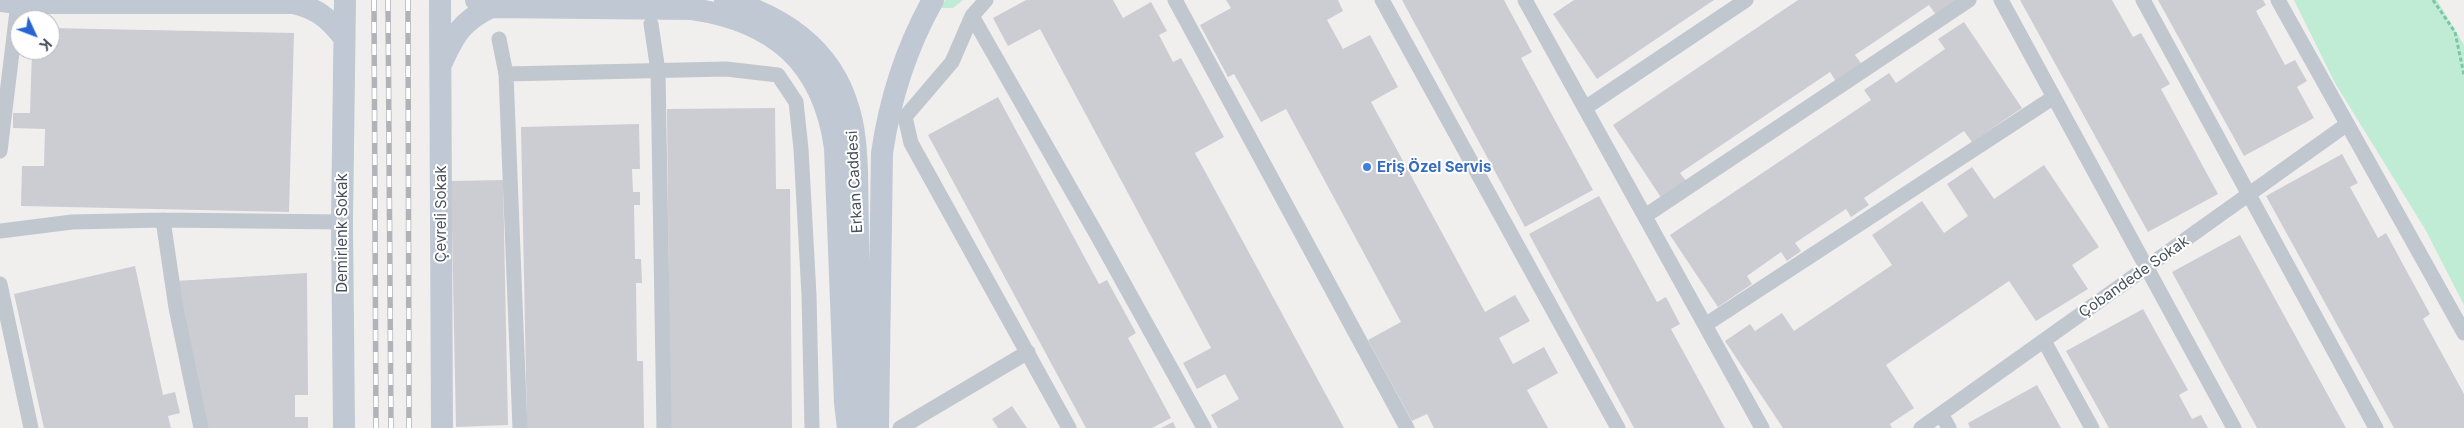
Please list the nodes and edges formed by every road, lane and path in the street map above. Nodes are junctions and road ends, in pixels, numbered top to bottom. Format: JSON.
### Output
{"nodes":[{"id":1,"x":345,"y":0,"type":"edge"},
{"id":2,"x":440,"y":0,"type":"edge"},
{"id":3,"x":725,"y":0,"type":"edge"},
{"id":4,"x":934,"y":0,"type":"edge"},
{"id":5,"x":986,"y":0,"type":"edge"},
{"id":6,"x":1175,"y":0,"type":"edge"},
{"id":7,"x":1382,"y":0,"type":"edge"},
{"id":8,"x":1525,"y":0,"type":"edge"},
{"id":9,"x":1746,"y":0,"type":"edge"},
{"id":10,"x":1969,"y":0,"type":"edge"},
{"id":11,"x":2001,"y":0,"type":"edge"},
{"id":12,"x":2143,"y":0,"type":"edge"},
{"id":13,"x":2278,"y":0,"type":"edge"},
{"id":14,"x":2432,"y":0,"type":"edge"},
{"id":15,"x":9,"y":2,"type":"edge"},
{"id":16,"x":484,"y":4,"type":"edge"},
{"id":17,"x":972,"y":16,"type":"junction"},
{"id":18,"x":651,"y":24,"type":"dead end"},
{"id":19,"x":344,"y":38,"type":"junction"},
{"id":20,"x":499,"y":39,"type":"dead end"},
{"id":21,"x":441,"y":65,"type":"junction"},
{"id":22,"x":658,"y":71,"type":"junction"},
{"id":23,"x":506,"y":74,"type":"junction"},
{"id":24,"x":2464,"y":75,"type":"edge"},
{"id":25,"x":2054,"y":97,"type":"junction"},
{"id":26,"x":3,"y":107,"type":"edge"},
{"id":27,"x":1585,"y":108,"type":"junction"},
{"id":28,"x":2346,"y":125,"type":"junction"},
{"id":29,"x":0,"y":151,"type":"edge"},
{"id":30,"x":2250,"y":194,"type":"junction"},
{"id":31,"x":1644,"y":216,"type":"junction"},
{"id":32,"x":163,"y":220,"type":"junction"},
{"id":33,"x":342,"y":222,"type":"junction"},
{"id":34,"x":0,"y":231,"type":"edge"},
{"id":35,"x":2146,"y":268,"type":"junction"},
{"id":36,"x":0,"y":284,"type":"edge"},
{"id":37,"x":1705,"y":325,"type":"junction"},
{"id":38,"x":2464,"y":333,"type":"edge"},
{"id":39,"x":2044,"y":341,"type":"junction"},
{"id":40,"x":1028,"y":352,"type":"junction"},
{"id":41,"x":1941,"y":414,"type":"junction"},
{"id":42,"x":30,"y":428,"type":"edge"},
{"id":43,"x":201,"y":428,"type":"edge"},
{"id":44,"x":344,"y":428,"type":"edge"},
{"id":45,"x":442,"y":428,"type":"edge"},
{"id":46,"x":520,"y":428,"type":"edge"},
{"id":47,"x":664,"y":428,"type":"edge"},
{"id":48,"x":812,"y":428,"type":"edge"},
{"id":49,"x":848,"y":428,"type":"edge"},
{"id":50,"x":861,"y":428,"type":"edge"},
{"id":51,"x":878,"y":428,"type":"edge"},
{"id":52,"x":900,"y":428,"type":"edge"},
{"id":53,"x":1068,"y":428,"type":"edge"},
{"id":54,"x":1204,"y":428,"type":"edge"},
{"id":55,"x":1407,"y":428,"type":"edge"},
{"id":56,"x":1618,"y":428,"type":"edge"},
{"id":57,"x":1762,"y":428,"type":"edge"},
{"id":58,"x":1921,"y":428,"type":"edge"},
{"id":59,"x":1949,"y":428,"type":"edge"},
{"id":60,"x":2092,"y":428,"type":"edge"},
{"id":61,"x":2234,"y":428,"type":"edge"},
{"id":62,"x":2376,"y":428,"type":"edge"}],
"edges":[{"from":1,"to":19,"type":"main road","name":"Demirlenk Sokak"},
{"from":2,"to":21,"type":"main road","name":"Çevreli Sokak"},
{"from":3,"to":50,"type":"main road","name":"Erkan Caddesi"},
{"from":4,"to":51,"type":"main road","name":"Erkan Caddesi"},
{"from":5,"to":17,"type":"street"},
{"from":6,"to":55,"type":"street"},
{"from":7,"to":56,"type":"street"},
{"from":8,"to":27,"type":"street"},
{"from":9,"to":27,"type":"street"},
{"from":10,"to":31,"type":"street"},
{"from":11,"to":25,"type":"street"},
{"from":12,"to":30,"type":"street"},
{"from":13,"to":28,"type":"street"},
{"from":14,"to":24,"type":"path"},
{"from":15,"to":19,"type":"main road"},
{"from":15,"to":26,"type":"street"},
{"from":16,"to":21,"type":"main road"},
{"from":16,"to":49,"type":"main road"},
{"from":17,"to":40,"type":"street"},
{"from":17,"to":54,"type":"street"},
{"from":18,"to":22,"type":"street"},
{"from":19,"to":33,"type":"main road","name":"Demirlenk Sokak"},
{"from":20,"to":23,"type":"street"},
{"from":21,"to":45,"type":"main road","name":"Çevreli Sokak"},
{"from":22,"to":23,"type":"street"},
{"from":22,"to":47,"type":"street"},
{"from":22,"to":48,"type":"street"},
{"from":23,"to":46,"type":"street"},
{"from":25,"to":35,"type":"street"},
{"from":25,"to":37,"type":"street"},
{"from":26,"to":29,"type":"street"},
{"from":27,"to":31,"type":"street"},
{"from":28,"to":30,"type":"street","name":"Çobandede Sokak"},
{"from":28,"to":38,"type":"street"},
{"from":30,"to":35,"type":"street","name":"Çobandede Sokak"},
{"from":30,"to":62,"type":"street"},
{"from":31,"to":37,"type":"street"},
{"from":32,"to":33,"type":"street"},
{"from":32,"to":34,"type":"street"},
{"from":32,"to":43,"type":"street"},
{"from":33,"to":44,"type":"main road","name":"Demirlenk Sokak"},
{"from":35,"to":39,"type":"street","name":"Çobandede Sokak"},
{"from":35,"to":61,"type":"street"},
{"from":36,"to":42,"type":"street"},
{"from":37,"to":57,"type":"street"},
{"from":39,"to":41,"type":"street","name":"Çobandede Sokak"},
{"from":39,"to":60,"type":"street"},
{"from":40,"to":52,"type":"street"},
{"from":40,"to":53,"type":"street"},
{"from":41,"to":58,"type":"street","name":"Çobandede Sokak"},
{"from":41,"to":59,"type":"street"}]}
